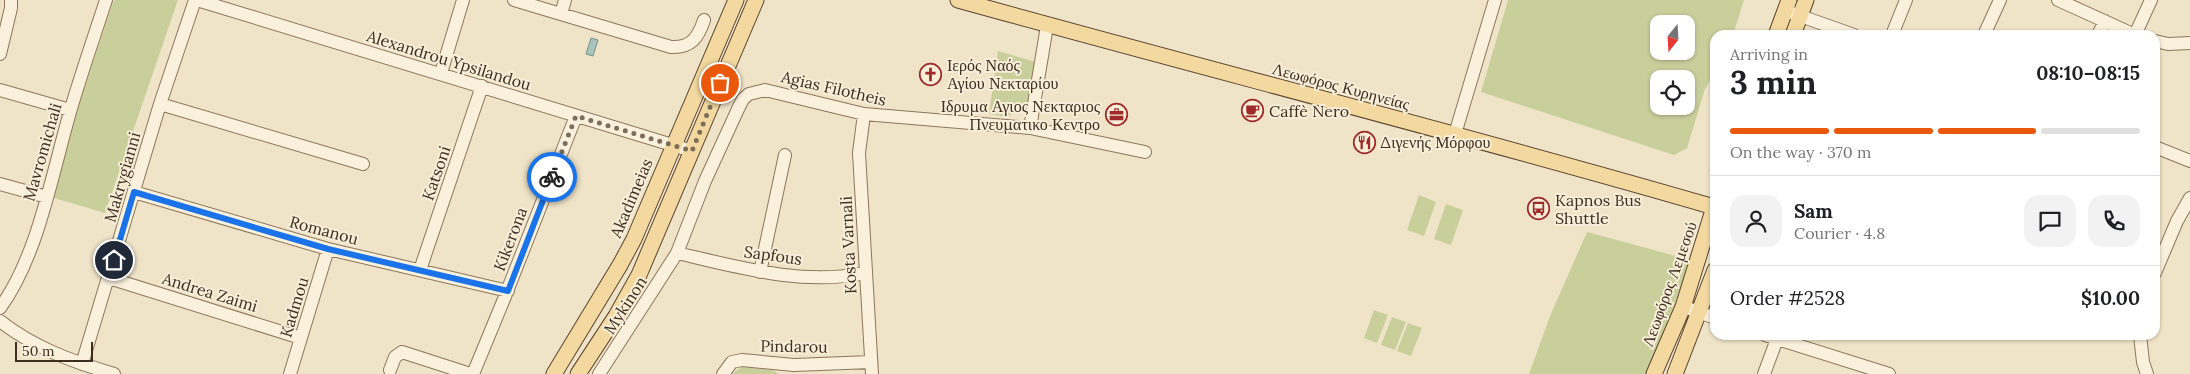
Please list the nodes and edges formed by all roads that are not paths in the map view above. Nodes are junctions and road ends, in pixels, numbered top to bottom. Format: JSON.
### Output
{"nodes":[{"id":1,"x":11,"y":0,"type":"edge"},
{"id":2,"x":106,"y":0,"type":"edge"},
{"id":3,"x":196,"y":0,"type":"edge"},
{"id":4,"x":463,"y":0,"type":"edge"},
{"id":5,"x":514,"y":0,"type":"edge"},
{"id":6,"x":565,"y":0,"type":"edge"},
{"id":7,"x":736,"y":0,"type":"edge"},
{"id":8,"x":756,"y":0,"type":"edge"},
{"id":9,"x":958,"y":0,"type":"edge"},
{"id":10,"x":1495,"y":0,"type":"edge"},
{"id":11,"x":1806,"y":0,"type":"edge"},
{"id":12,"x":1906,"y":0,"type":"edge"},
{"id":13,"x":2000,"y":0,"type":"edge"},
{"id":14,"x":2058,"y":0,"type":"edge"},
{"id":15,"x":2151,"y":0,"type":"edge"},
{"id":16,"x":1787,"y":5,"type":"edge"},
{"id":17,"x":561,"y":14,"type":"junction"},
{"id":18,"x":1800,"y":16,"type":"junction"},
{"id":19,"x":704,"y":20,"type":"dead end"},
{"id":20,"x":2105,"y":21,"type":"junction"},
{"id":21,"x":1047,"y":26,"type":"junction"},
{"id":22,"x":1778,"y":30,"type":"edge"},
{"id":23,"x":1795,"y":30,"type":"edge"},
{"id":24,"x":1840,"y":30,"type":"edge"},
{"id":25,"x":1894,"y":30,"type":"edge"},
{"id":26,"x":1986,"y":30,"type":"edge"},
{"id":27,"x":2100,"y":30,"type":"edge"},
{"id":28,"x":2124,"y":30,"type":"edge"},
{"id":29,"x":2137,"y":30,"type":"edge"},
{"id":30,"x":2160,"y":43,"type":"edge"},
{"id":31,"x":2190,"y":43,"type":"edge"},
{"id":32,"x":0,"y":54,"type":"edge"},
{"id":33,"x":442,"y":74,"type":"junction"},
{"id":34,"x":482,"y":86,"type":"junction"},
{"id":35,"x":0,"y":90,"type":"edge"},
{"id":36,"x":160,"y":104,"type":"junction"},
{"id":37,"x":70,"y":110,"type":"junction"},
{"id":38,"x":864,"y":114,"type":"junction"},
{"id":39,"x":576,"y":116,"type":"junction"},
{"id":40,"x":1030,"y":128,"type":"junction"},
{"id":41,"x":1455,"y":134,"type":"junction"},
{"id":42,"x":673,"y":144,"type":"junction"},
{"id":43,"x":2160,"y":149,"type":"edge"},
{"id":44,"x":692,"y":151,"type":"junction"},
{"id":45,"x":1145,"y":152,"type":"dead end"},
{"id":46,"x":785,"y":155,"type":"dead end"},
{"id":47,"x":2190,"y":161,"type":"edge"},
{"id":48,"x":363,"y":164,"type":"dead end"},
{"id":49,"x":0,"y":184,"type":"edge"},
{"id":50,"x":134,"y":192,"type":"junction"},
{"id":51,"x":47,"y":197,"type":"junction"},
{"id":52,"x":2190,"y":198,"type":"edge"},
{"id":53,"x":1710,"y":205,"type":"edge"},
{"id":54,"x":1710,"y":222,"type":"edge"},
{"id":55,"x":328,"y":249,"type":"junction"},
{"id":56,"x":677,"y":253,"type":"junction"},
{"id":57,"x":2160,"y":261,"type":"edge"},
{"id":58,"x":420,"y":270,"type":"junction"},
{"id":59,"x":760,"y":272,"type":"junction"},
{"id":60,"x":865,"y":273,"type":"junction"},
{"id":61,"x":109,"y":278,"type":"junction"},
{"id":62,"x":1710,"y":283,"type":"edge"},
{"id":63,"x":508,"y":291,"type":"junction"},
{"id":64,"x":1683,"y":307,"type":"junction"},
{"id":65,"x":0,"y":308,"type":"edge"},
{"id":66,"x":1699,"y":313,"type":"junction"},
{"id":67,"x":1710,"y":316,"type":"edge"},
{"id":68,"x":0,"y":321,"type":"edge"},
{"id":69,"x":301,"y":338,"type":"junction"},
{"id":70,"x":1770,"y":340,"type":"edge"},
{"id":71,"x":1781,"y":340,"type":"edge"},
{"id":72,"x":2141,"y":340,"type":"edge"},
{"id":73,"x":82,"y":364,"type":"junction"},
{"id":74,"x":872,"y":368,"type":"edge"},
{"id":75,"x":2145,"y":368,"type":"edge"},
{"id":76,"x":390,"y":370,"type":"dead end"},
{"id":77,"x":794,"y":370,"type":"edge"},
{"id":78,"x":114,"y":374,"type":"edge"},
{"id":79,"x":290,"y":374,"type":"edge"},
{"id":80,"x":471,"y":374,"type":"edge"},
{"id":81,"x":554,"y":374,"type":"edge"},
{"id":82,"x":578,"y":374,"type":"edge"},
{"id":83,"x":599,"y":374,"type":"edge"},
{"id":84,"x":723,"y":374,"type":"edge"},
{"id":85,"x":1654,"y":374,"type":"edge"},
{"id":86,"x":1675,"y":374,"type":"edge"},
{"id":87,"x":1764,"y":374,"type":"edge"},
{"id":88,"x":1889,"y":374,"type":"edge"}],
"edges":[{"from":1,"to":32,"type":"street"},
{"from":2,"to":37,"type":"street","name":"Mavromichali"},
{"from":3,"to":33,"type":"street","name":"Alexandrou Ypsilandou"},
{"from":3,"to":36,"type":"street","name":"Makrygianni"},
{"from":4,"to":33,"type":"street"},
{"from":5,"to":17,"type":"street"},
{"from":6,"to":17,"type":"street"},
{"from":7,"to":42,"type":"main road","name":"Akadimeias"},
{"from":8,"to":44,"type":"main road"},
{"from":9,"to":21,"type":"main road","name":"Λεωφόρος Κυρηνείας"},
{"from":10,"to":41,"type":"street"},
{"from":11,"to":18,"type":"main road"},
{"from":12,"to":25,"type":"street"},
{"from":13,"to":26,"type":"street"},
{"from":14,"to":20,"type":"street"},
{"from":15,"to":29,"type":"street"},
{"from":16,"to":18,"type":"street"},
{"from":16,"to":22,"type":"main road"},
{"from":17,"to":19,"type":"street"},
{"from":18,"to":23,"type":"main road"},
{"from":18,"to":24,"type":"street"},
{"from":20,"to":27,"type":"street"},
{"from":20,"to":28,"type":"street"},
{"from":21,"to":40,"type":"street"},
{"from":21,"to":41,"type":"main road","name":"Λεωφόρος Κυρηνείας"},
{"from":30,"to":31,"type":"street"},
{"from":33,"to":34,"type":"street","name":"Alexandrou Ypsilandou"},
{"from":34,"to":39,"type":"street","name":"Alexandrou Ypsilandou"},
{"from":34,"to":58,"type":"street","name":"Katsoni"},
{"from":35,"to":37,"type":"street"},
{"from":36,"to":48,"type":"street"},
{"from":36,"to":50,"type":"street","name":"Makrygianni"},
{"from":37,"to":51,"type":"street","name":"Mavromichali"},
{"from":38,"to":40,"type":"street","name":"Agias Filotheis"},
{"from":38,"to":56,"type":"street","name":"Agias Filotheis"},
{"from":38,"to":60,"type":"street","name":"Kosta Varnali"},
{"from":39,"to":42,"type":"street","name":"Alexandrou Ypsilandou"},
{"from":39,"to":63,"type":"street","name":"Kikerona"},
{"from":40,"to":45,"type":"street","name":"Agias Filotheis"},
{"from":41,"to":53,"type":"main road","name":"Λεωφόρος Κυρηνείας"},
{"from":42,"to":44,"type":"street","name":"Alexandrou Ypsilandou"},
{"from":42,"to":81,"type":"main road","name":"Akadimeias"},
{"from":43,"to":47,"type":"street"},
{"from":44,"to":82,"type":"main road"},
{"from":46,"to":59,"type":"street"},
{"from":49,"to":51,"type":"street"},
{"from":50,"to":55,"type":"street","name":"Romanou"},
{"from":50,"to":61,"type":"street","name":"Makrygianni"},
{"from":51,"to":65,"type":"street","name":"Mavromichali"},
{"from":52,"to":57,"type":"street"},
{"from":54,"to":64,"type":"main road","name":"Λεωφόρος Λεμεσού"},
{"from":55,"to":58,"type":"street","name":"Romanou"},
{"from":55,"to":69,"type":"street","name":"Kadmou"},
{"from":56,"to":59,"type":"street","name":"Sapfous"},
{"from":56,"to":83,"type":"street","name":"Mykinon"},
{"from":58,"to":63,"type":"street","name":"Romanou"},
{"from":59,"to":60,"type":"street","name":"Sapfous"},
{"from":60,"to":74,"type":"street","name":"Kosta Varnali"},
{"from":61,"to":69,"type":"street","name":"Andrea Zaimi"},
{"from":61,"to":73,"type":"street","name":"Makrygianni"},
{"from":62,"to":66,"type":"main road"},
{"from":63,"to":80,"type":"street","name":"Kikerona"},
{"from":64,"to":66,"type":"street"},
{"from":64,"to":85,"type":"main road","name":"Λεωφόρος Λεμεσού"},
{"from":66,"to":67,"type":"street"},
{"from":66,"to":86,"type":"main road"},
{"from":68,"to":73,"type":"street"},
{"from":69,"to":79,"type":"street","name":"Kadmou"},
{"from":70,"to":87,"type":"street"},
{"from":71,"to":88,"type":"street"},
{"from":72,"to":75,"type":"street"},
{"from":73,"to":78,"type":"street"},
{"from":74,"to":77,"type":"street","name":"Pindarou"},
{"from":76,"to":80,"type":"street"},
{"from":77,"to":84,"type":"street","name":"Pindarou"}]}
